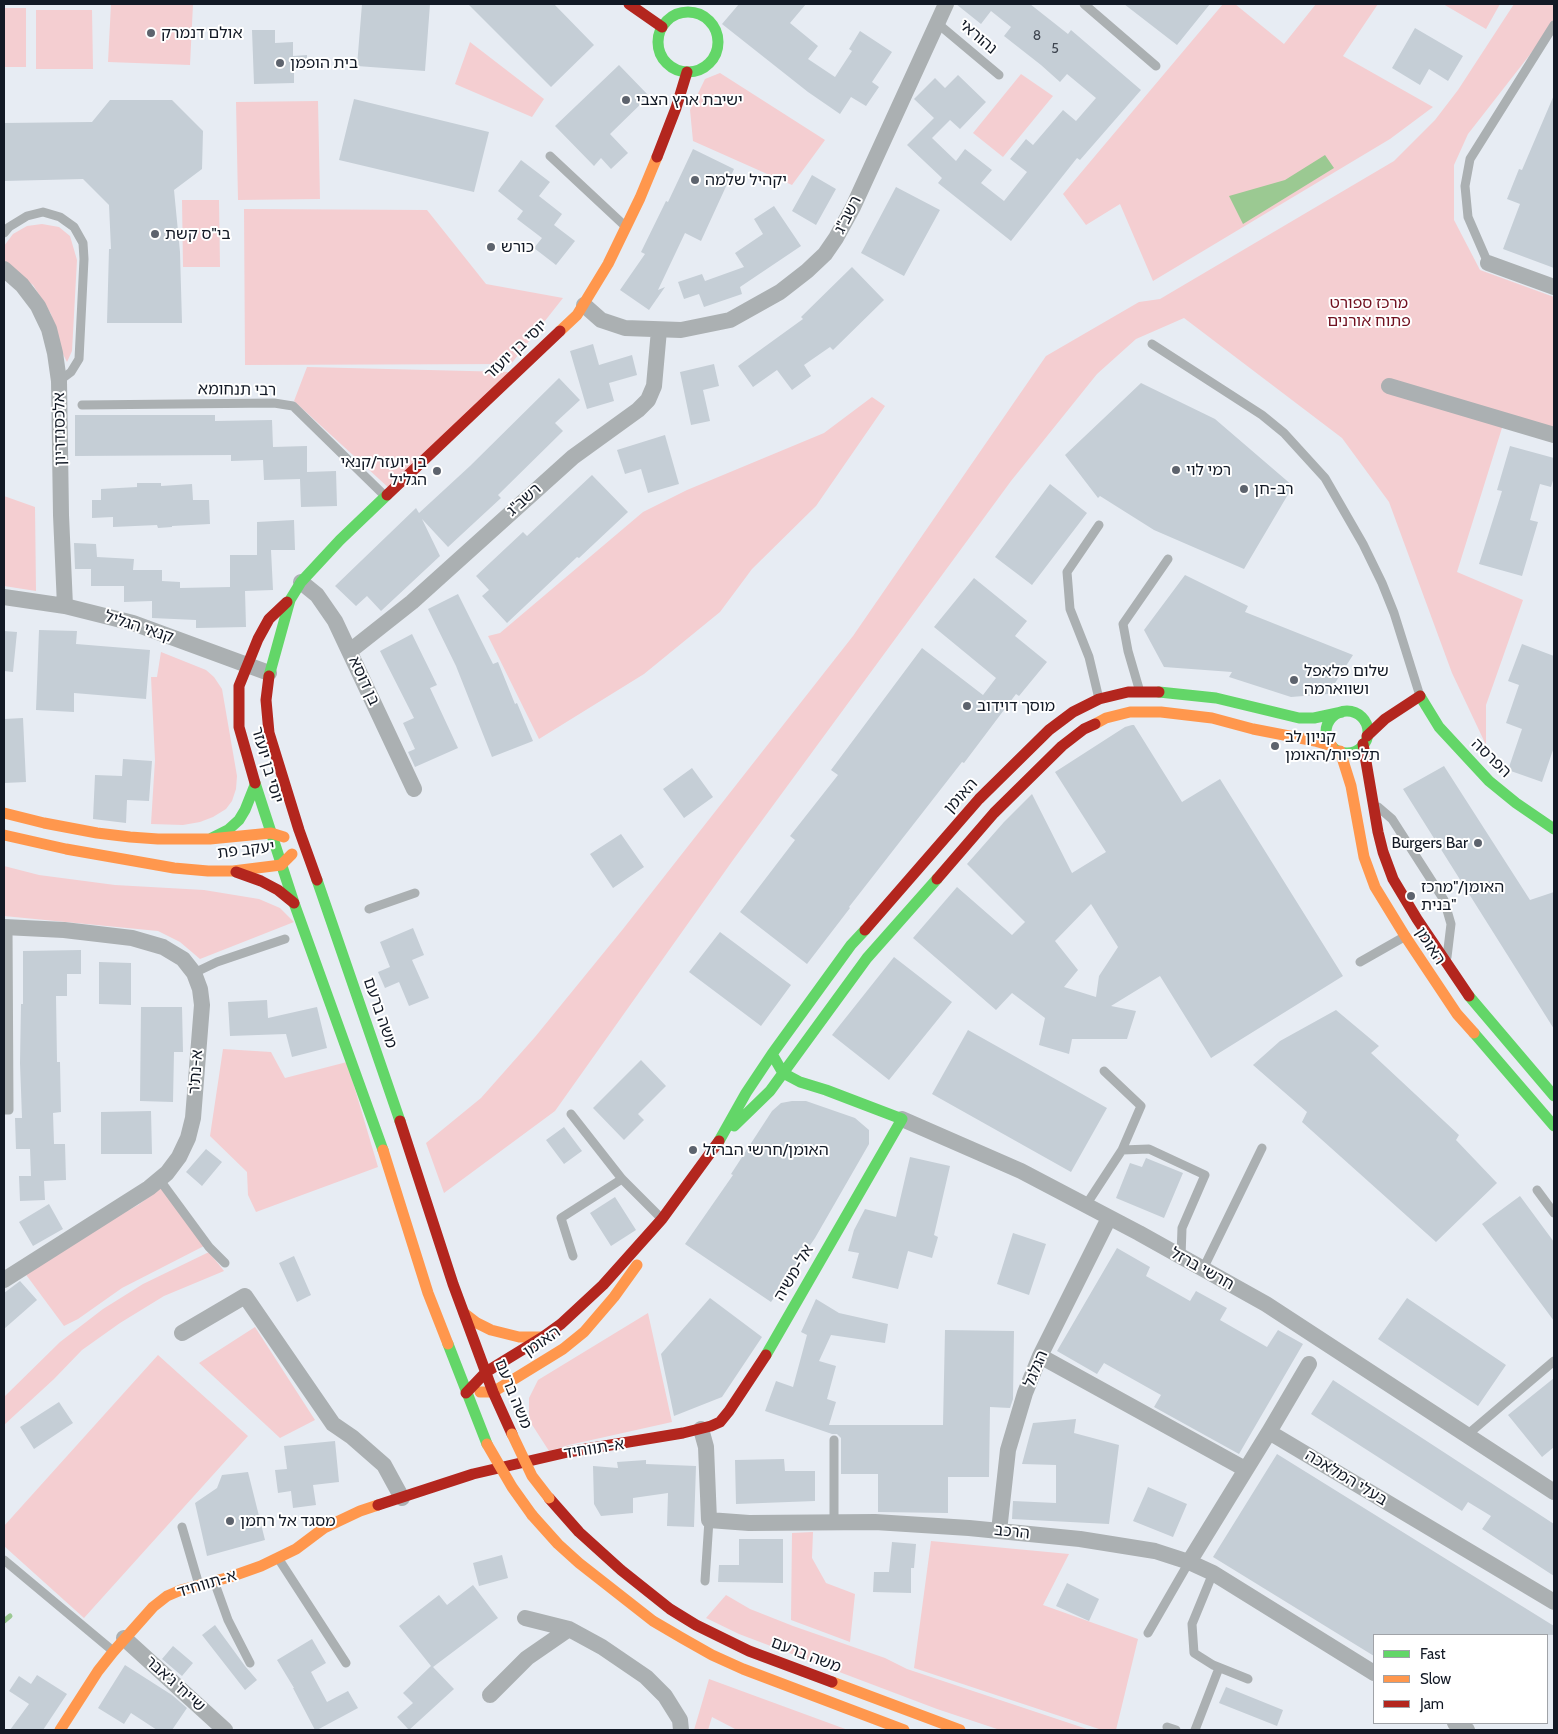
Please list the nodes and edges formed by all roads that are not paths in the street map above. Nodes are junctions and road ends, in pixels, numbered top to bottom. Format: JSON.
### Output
{"nodes":[{"id":1,"x":629,"y":4,"type":"edge"},
{"id":2,"x":710,"y":4,"type":"edge"},
{"id":3,"x":946,"y":4,"type":"edge"},
{"id":4,"x":1084,"y":4,"type":"edge"},
{"id":5,"x":706,"y":18,"type":"junction"},
{"id":6,"x":937,"y":23,"type":"junction"},
{"id":7,"x":1554,"y":26,"type":"edge"},
{"id":8,"x":662,"y":27,"type":"junction"},
{"id":9,"x":1156,"y":66,"type":"dead end"},
{"id":10,"x":686,"y":72,"type":"junction"},
{"id":11,"x":999,"y":75,"type":"dead end"},
{"id":12,"x":550,"y":156,"type":"dead end"},
{"id":13,"x":627,"y":228,"type":"junction"},
{"id":14,"x":4,"y":233,"type":"edge"},
{"id":15,"x":1488,"y":263,"type":"joint"},
{"id":16,"x":4,"y":270,"type":"edge"},
{"id":17,"x":1554,"y":287,"type":"edge"},
{"id":18,"x":584,"y":305,"type":"junction"},
{"id":19,"x":660,"y":330,"type":"junction"},
{"id":20,"x":1152,"y":344,"type":"dead end"},
{"id":21,"x":59,"y":381,"type":"junction"},
{"id":22,"x":1389,"y":386,"type":"dead end"},
{"id":23,"x":82,"y":405,"type":"dead end"},
{"id":24,"x":1554,"y":436,"type":"edge"},
{"id":25,"x":385,"y":496,"type":"junction"},
{"id":26,"x":1100,"y":525,"type":"dead end"},
{"id":27,"x":1168,"y":559,"type":"dead end"},
{"id":28,"x":301,"y":582,"type":"junction"},
{"id":29,"x":4,"y":597,"type":"edge"},
{"id":30,"x":290,"y":600,"type":"junction"},
{"id":31,"x":65,"y":606,"type":"junction"},
{"id":32,"x":350,"y":651,"type":"junction"},
{"id":33,"x":247,"y":665,"type":"junction"},
{"id":34,"x":269,"y":673,"type":"junction"},
{"id":35,"x":1140,"y":692,"type":"junction"},
{"id":36,"x":1420,"y":696,"type":"junction"},
{"id":37,"x":1100,"y":699,"type":"junction"},
{"id":38,"x":1342,"y":712,"type":"junction"},
{"id":39,"x":1356,"y":713,"type":"junction"},
{"id":40,"x":1365,"y":740,"type":"junction"},
{"id":41,"x":1336,"y":749,"type":"junction"},
{"id":42,"x":255,"y":785,"type":"junction"},
{"id":43,"x":414,"y":789,"type":"dead end"},
{"id":44,"x":1374,"y":804,"type":"junction"},
{"id":45,"x":4,"y":813,"type":"edge"},
{"id":46,"x":1554,"y":829,"type":"edge"},
{"id":47,"x":271,"y":833,"type":"junction"},
{"id":48,"x":4,"y":835,"type":"edge"},
{"id":49,"x":210,"y":839,"type":"junction"},
{"id":50,"x":304,"y":843,"type":"junction"},
{"id":51,"x":281,"y":865,"type":"junction"},
{"id":52,"x":232,"y":871,"type":"junction"},
{"id":53,"x":415,"y":893,"type":"dead end"},
{"id":54,"x":294,"y":903,"type":"junction"},
{"id":55,"x":369,"y":909,"type":"dead end"},
{"id":56,"x":6,"y":927,"type":"edge"},
{"id":57,"x":1404,"y":936,"type":"junction"},
{"id":58,"x":285,"y":939,"type":"dead end"},
{"id":59,"x":1360,"y":962,"type":"dead end"},
{"id":60,"x":1446,"y":964,"type":"junction"},
{"id":61,"x":194,"y":973,"type":"junction"},
{"id":62,"x":772,"y":1054,"type":"junction"},
{"id":63,"x":793,"y":1058,"type":"junction"},
{"id":64,"x":1104,"y":1071,"type":"dead end"},
{"id":65,"x":784,"y":1073,"type":"junction"},
{"id":66,"x":826,"y":1090,"type":"junction"},
{"id":67,"x":1554,"y":1096,"type":"edge"},
{"id":68,"x":4,"y":1110,"type":"edge"},
{"id":69,"x":571,"y":1114,"type":"dead end"},
{"id":70,"x":902,"y":1119,"type":"junction"},
{"id":71,"x":1554,"y":1126,"type":"edge"},
{"id":72,"x":723,"y":1135,"type":"junction"},
{"id":73,"x":1262,"y":1148,"type":"dead end"},
{"id":74,"x":1122,"y":1150,"type":"junction"},
{"id":75,"x":159,"y":1179,"type":"junction"},
{"id":76,"x":622,"y":1179,"type":"junction"},
{"id":77,"x":1537,"y":1190,"type":"dead end"},
{"id":78,"x":1086,"y":1205,"type":"junction"},
{"id":79,"x":1554,"y":1213,"type":"edge"},
{"id":80,"x":662,"y":1218,"type":"junction"},
{"id":81,"x":1109,"y":1218,"type":"junction"},
{"id":82,"x":573,"y":1256,"type":"dead end"},
{"id":83,"x":1181,"y":1257,"type":"junction"},
{"id":84,"x":225,"y":1263,"type":"dead end"},
{"id":85,"x":1203,"y":1269,"type":"junction"},
{"id":86,"x":4,"y":1280,"type":"edge"},
{"id":87,"x":464,"y":1313,"type":"junction"},
{"id":88,"x":182,"y":1333,"type":"dead end"},
{"id":89,"x":543,"y":1337,"type":"junction"},
{"id":90,"x":1040,"y":1356,"type":"junction"},
{"id":91,"x":1554,"y":1361,"type":"edge"},
{"id":92,"x":1309,"y":1364,"type":"dead end"},
{"id":93,"x":486,"y":1372,"type":"junction"},
{"id":94,"x":493,"y":1392,"type":"junction"},
{"id":95,"x":466,"y":1393,"type":"junction"},
{"id":96,"x":701,"y":1429,"type":"junction"},
{"id":97,"x":1269,"y":1432,"type":"junction"},
{"id":98,"x":1466,"y":1435,"type":"junction"},
{"id":99,"x":834,"y":1440,"type":"dead end"},
{"id":100,"x":1245,"y":1470,"type":"junction"},
{"id":101,"x":1554,"y":1492,"type":"edge"},
{"id":102,"x":402,"y":1498,"type":"junction"},
{"id":103,"x":708,"y":1520,"type":"junction"},
{"id":104,"x":834,"y":1522,"type":"junction"},
{"id":105,"x":182,"y":1527,"type":"dead end"},
{"id":106,"x":999,"y":1531,"type":"junction"},
{"id":107,"x":278,"y":1558,"type":"junction"},
{"id":108,"x":4,"y":1560,"type":"edge"},
{"id":109,"x":1189,"y":1562,"type":"junction"},
{"id":110,"x":1213,"y":1573,"type":"junction"},
{"id":111,"x":214,"y":1581,"type":"junction"},
{"id":112,"x":705,"y":1581,"type":"dead end"},
{"id":113,"x":199,"y":1584,"type":"junction"},
{"id":114,"x":1554,"y":1602,"type":"edge"},
{"id":115,"x":525,"y":1618,"type":"dead end"},
{"id":116,"x":569,"y":1629,"type":"junction"},
{"id":117,"x":1148,"y":1633,"type":"dead end"},
{"id":118,"x":124,"y":1638,"type":"junction"},
{"id":119,"x":113,"y":1652,"type":"junction"},
{"id":120,"x":250,"y":1663,"type":"dead end"},
{"id":121,"x":346,"y":1663,"type":"dead end"},
{"id":122,"x":1219,"y":1668,"type":"junction"},
{"id":123,"x":1373,"y":1672,"type":"edge"},
{"id":124,"x":1248,"y":1679,"type":"dead end"},
{"id":125,"x":490,"y":1695,"type":"dead end"},
{"id":126,"x":1457,"y":1724,"type":"edge"},
{"id":127,"x":1167,"y":1727,"type":"dead end"},
{"id":128,"x":60,"y":1730,"type":"edge"},
{"id":129,"x":225,"y":1730,"type":"edge"},
{"id":130,"x":681,"y":1730,"type":"edge"},
{"id":131,"x":904,"y":1730,"type":"edge"},
{"id":132,"x":960,"y":1730,"type":"edge"},
{"id":133,"x":1176,"y":1730,"type":"edge"},
{"id":134,"x":1195,"y":1730,"type":"edge"},
{"id":135,"x":1468,"y":1730,"type":"edge"}],
"edges":[{"from":1,"to":8,"type":"street"},
{"from":2,"to":5,"type":"street"},
{"from":3,"to":6,"type":"street","name":"רשב\"ג"},
{"from":4,"to":9,"type":"lane"},
{"from":5,"to":8,"type":"street"},
{"from":5,"to":10,"type":"street"},
{"from":6,"to":11,"type":"lane","name":"נהוראי"},
{"from":6,"to":19,"type":"street","name":"רשב\"ג"},
{"from":7,"to":15,"type":"lane"},
{"from":8,"to":10,"type":"street"},
{"from":10,"to":13,"type":"street","name":"יוסי בן יועזר"},
{"from":12,"to":13,"type":"lane"},
{"from":13,"to":18,"type":"street","name":"יוסי בן יועזר"},
{"from":14,"to":21,"type":"lane"},
{"from":15,"to":17,"type":"street"},
{"from":16,"to":21,"type":"street","name":"אלכסנדריון"},
{"from":18,"to":19,"type":"street","name":"רשב\"ג"},
{"from":18,"to":25,"type":"street","name":"יוסי בן יועזר"},
{"from":19,"to":32,"type":"street","name":"רשב\"ג"},
{"from":20,"to":36,"type":"lane"},
{"from":21,"to":31,"type":"street","name":"אלכסנדריון"},
{"from":22,"to":24,"type":"street"},
{"from":23,"to":25,"type":"lane","name":"רבי תנחומא"},
{"from":25,"to":28,"type":"street","name":"יוסי בן יועזר"},
{"from":26,"to":37,"type":"lane"},
{"from":27,"to":35,"type":"lane"},
{"from":28,"to":30,"type":"street","name":"יוסי בן יועזר"},
{"from":28,"to":32,"type":"street","name":"בן דוסא"},
{"from":29,"to":31,"type":"street","name":"קנאי הגליל"},
{"from":30,"to":33,"type":"street","name":"יוסי בן יועזר"},
{"from":30,"to":34,"type":"street","name":"יוסי בן יועזר"},
{"from":31,"to":33,"type":"street","name":"קנאי הגליל"},
{"from":32,"to":43,"type":"street","name":"בן דוסא"},
{"from":33,"to":34,"type":"street","name":"קנאי הגליל"},
{"from":33,"to":42,"type":"street","name":"יוסי בן יועזר"},
{"from":34,"to":50,"type":"street","name":"יוסי בן יועזר"},
{"from":35,"to":37,"type":"street","name":"האומן"},
{"from":35,"to":38,"type":"street","name":"האומן"},
{"from":36,"to":39,"type":"street"},
{"from":36,"to":40,"type":"street"},
{"from":36,"to":46,"type":"street","name":"הפרסה"},
{"from":37,"to":62,"type":"street","name":"האומן"},
{"from":38,"to":39,"type":"street"},
{"from":38,"to":41,"type":"street"},
{"from":39,"to":40,"type":"street"},
{"from":40,"to":41,"type":"street"},
{"from":40,"to":44,"type":"street","name":"האומן"},
{"from":41,"to":57,"type":"street","name":"האומן"},
{"from":41,"to":63,"type":"street","name":"האומן"},
{"from":42,"to":47,"type":"street","name":"יוסי בן יועזר"},
{"from":42,"to":49,"type":"street"},
{"from":44,"to":60,"type":"street","name":"האומן"},
{"from":44,"to":60,"type":"lane"},
{"from":45,"to":49,"type":"street","name":"יעקב פת"},
{"from":47,"to":49,"type":"street","name":"יעקב פת"},
{"from":47,"to":50,"type":"street","name":"יעקב פת"},
{"from":47,"to":51,"type":"street"},
{"from":48,"to":52,"type":"street","name":"יעקב פת"},
{"from":50,"to":51,"type":"street","name":"יעקב פת"},
{"from":50,"to":87,"type":"street","name":"משה ברעם"},
{"from":51,"to":52,"type":"street","name":"יעקב פת"},
{"from":51,"to":54,"type":"street"},
{"from":52,"to":54,"type":"street"},
{"from":53,"to":55,"type":"lane"},
{"from":54,"to":95,"type":"street"},
{"from":56,"to":61,"type":"street","name":"א-נת'ר"},
{"from":56,"to":68,"type":"lane"},
{"from":57,"to":59,"type":"lane"},
{"from":57,"to":71,"type":"street","name":"האומן"},
{"from":58,"to":61,"type":"lane"},
{"from":60,"to":67,"type":"street","name":"האומן"},
{"from":61,"to":75,"type":"street","name":"א-נת'ר"},
{"from":62,"to":63,"type":"street","name":"חרשי ברזל"},
{"from":62,"to":65,"type":"street"},
{"from":62,"to":72,"type":"street","name":"האומן"},
{"from":63,"to":65,"type":"street","name":"האומן"},
{"from":63,"to":66,"type":"street","name":"חרשי ברזל"},
{"from":64,"to":74,"type":"lane"},
{"from":65,"to":66,"type":"street","name":"חרשי ברזל"},
{"from":65,"to":72,"type":"street","name":"האומן"},
{"from":66,"to":70,"type":"street","name":"חרשי ברזל"},
{"from":69,"to":76,"type":"lane"},
{"from":70,"to":78,"type":"street","name":"חרשי ברזל"},
{"from":70,"to":96,"type":"street","name":"אל-משיה"},
{"from":72,"to":80,"type":"street","name":"האומן"},
{"from":73,"to":85,"type":"lane"},
{"from":74,"to":78,"type":"lane"},
{"from":74,"to":83,"type":"lane"},
{"from":75,"to":84,"type":"lane"},
{"from":75,"to":86,"type":"street","name":"א-נת'ר"},
{"from":76,"to":80,"type":"lane"},
{"from":76,"to":82,"type":"lane"},
{"from":77,"to":79,"type":"lane"},
{"from":78,"to":81,"type":"street","name":"חרשי ברזל"},
{"from":80,"to":89,"type":"street","name":"האומן"},
{"from":80,"to":94,"type":"street","name":"האומן"},
{"from":81,"to":83,"type":"street","name":"חרשי ברזל"},
{"from":81,"to":90,"type":"street","name":"הגלגל"},
{"from":83,"to":85,"type":"street","name":"חרשי ברזל"},
{"from":85,"to":98,"type":"street","name":"חרשי ברזל"},
{"from":87,"to":89,"type":"street"},
{"from":87,"to":93,"type":"street","name":"משה ברעם"},
{"from":88,"to":102,"type":"street"},
{"from":89,"to":93,"type":"street","name":"האומן"},
{"from":90,"to":100,"type":"street"},
{"from":90,"to":106,"type":"street","name":"הגלגל"},
{"from":91,"to":98,"type":"lane"},
{"from":92,"to":97,"type":"street"},
{"from":93,"to":94,"type":"street","name":"משה ברעם"},
{"from":93,"to":95,"type":"street","name":"האומן"},
{"from":94,"to":95,"type":"street","name":"האומן"},
{"from":94,"to":132,"type":"street","name":"משה ברעם","bridge":true},
{"from":95,"to":131,"type":"street","bridge":true},
{"from":96,"to":102,"type":"street","name":"א-תווחיד"},
{"from":96,"to":103,"type":"street"},
{"from":97,"to":100,"type":"street"},
{"from":97,"to":114,"type":"street","name":"בעלי המלאכה"},
{"from":98,"to":101,"type":"street","name":"חרשי ברזל"},
{"from":99,"to":104,"type":"lane"},
{"from":100,"to":109,"type":"street"},
{"from":102,"to":107,"type":"street","name":"א-תווחיד"},
{"from":103,"to":104,"type":"street","name":"הרכב"},
{"from":103,"to":112,"type":"lane"},
{"from":104,"to":106,"type":"street","name":"הרכב"},
{"from":105,"to":113,"type":"lane"},
{"from":106,"to":109,"type":"street","name":"הרכב"},
{"from":107,"to":111,"type":"street","name":"א-תווחיד"},
{"from":107,"to":121,"type":"lane"},
{"from":108,"to":119,"type":"lane"},
{"from":109,"to":110,"type":"street","name":"הרכב"},
{"from":109,"to":117,"type":"lane"},
{"from":110,"to":122,"type":"lane"},
{"from":110,"to":123,"type":"street","name":"הרכב"},
{"from":111,"to":113,"type":"street","name":"א-תווחיד"},
{"from":111,"to":120,"type":"lane"},
{"from":113,"to":118,"type":"street","name":"א-תווחיד"},
{"from":115,"to":116,"type":"street"},
{"from":116,"to":125,"type":"street"},
{"from":116,"to":130,"type":"street"},
{"from":118,"to":119,"type":"street","name":"א-תווחיד"},
{"from":118,"to":129,"type":"street","name":"שייח' ג'אבר"},
{"from":119,"to":128,"type":"street","name":"א-תווחיד"},
{"from":122,"to":124,"type":"lane"},
{"from":122,"to":134,"type":"lane"},
{"from":126,"to":135,"type":"street"},
{"from":127,"to":133,"type":"lane"}]}
